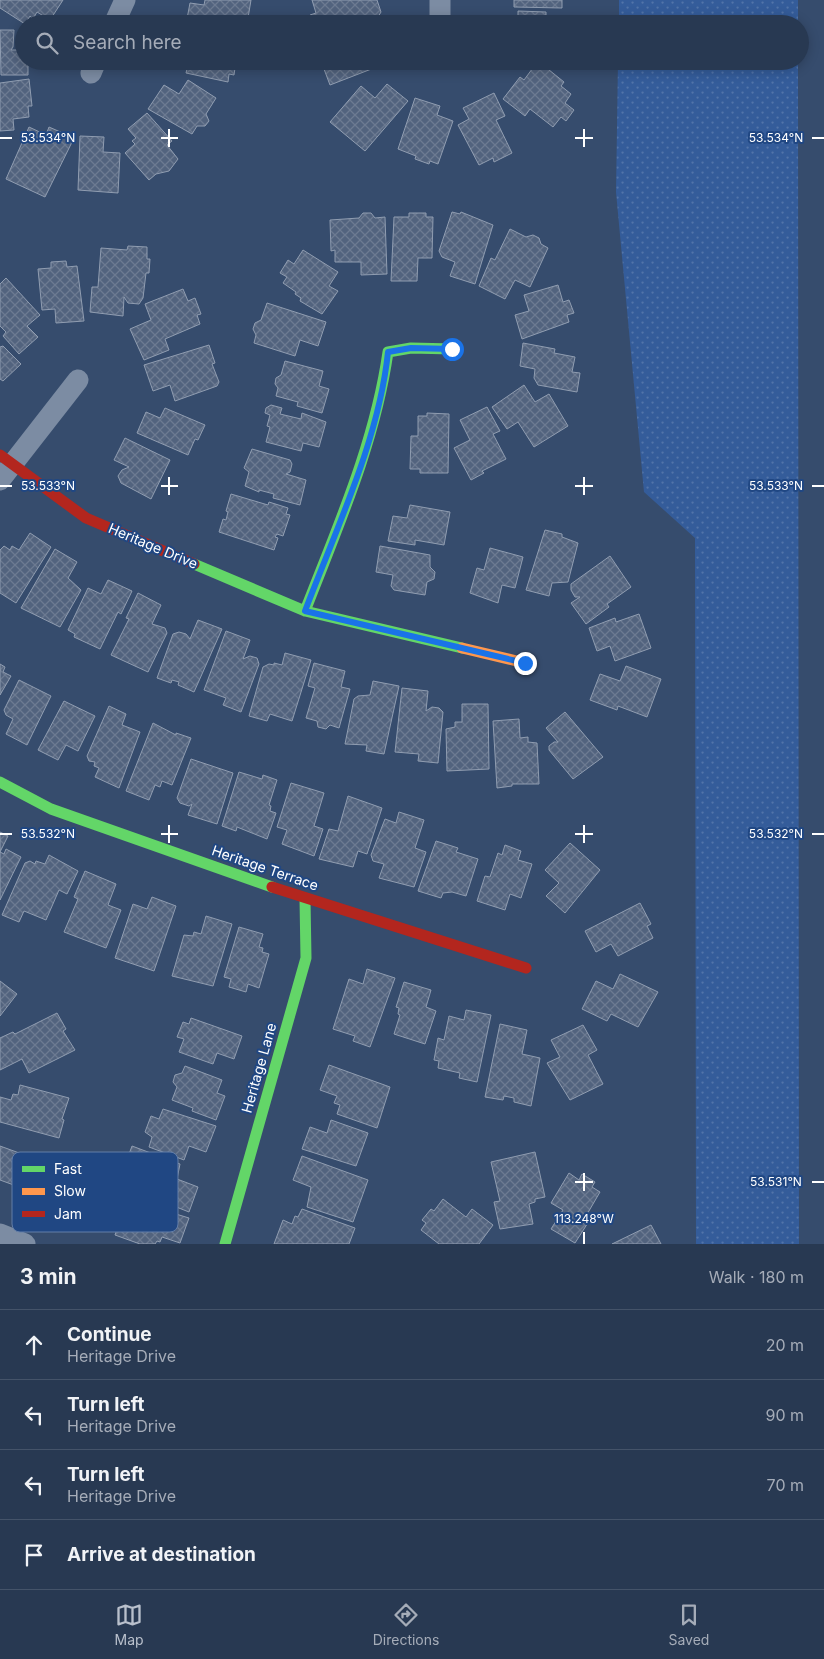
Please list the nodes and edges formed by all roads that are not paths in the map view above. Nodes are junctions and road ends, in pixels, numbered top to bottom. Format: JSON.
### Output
{"nodes":[{"id":1,"x":125,"y":0,"type":"edge"},
{"id":2,"x":440,"y":0,"type":"edge"},
{"id":3,"x":118,"y":15,"type":"edge"},
{"id":4,"x":440,"y":15,"type":"edge"},
{"id":5,"x":452,"y":349,"type":"dead end"},
{"id":6,"x":78,"y":380,"type":"dead end"},
{"id":7,"x":4,"y":466,"type":"edge"},
{"id":8,"x":305,"y":611,"type":"junction"},
{"id":9,"x":525,"y":663,"type":"dead end"},
{"id":10,"x":0,"y":782,"type":"edge"},
{"id":11,"x":304,"y":898,"type":"junction"},
{"id":12,"x":526,"y":968,"type":"dead end"},
{"id":13,"x":0,"y":1234,"type":"edge"},
{"id":14,"x":25,"y":1244,"type":"edge"},
{"id":15,"x":225,"y":1244,"type":"edge"}],
"edges":[{"from":1,"to":3,"type":"street"},
{"from":2,"to":4,"type":"street"},
{"from":5,"to":8,"type":"street"},
{"from":6,"to":7,"type":"street","name":"Heritage Drive"},
{"from":7,"to":8,"type":"street","name":"Heritage Drive"},
{"from":8,"to":9,"type":"street","name":"Heritage Drive"},
{"from":10,"to":11,"type":"street","name":"Heritage Terrace"},
{"from":11,"to":12,"type":"street","name":"Heritage Terrace"},
{"from":11,"to":15,"type":"street","name":"Heritage Lane"},
{"from":13,"to":14,"type":"street"}]}
